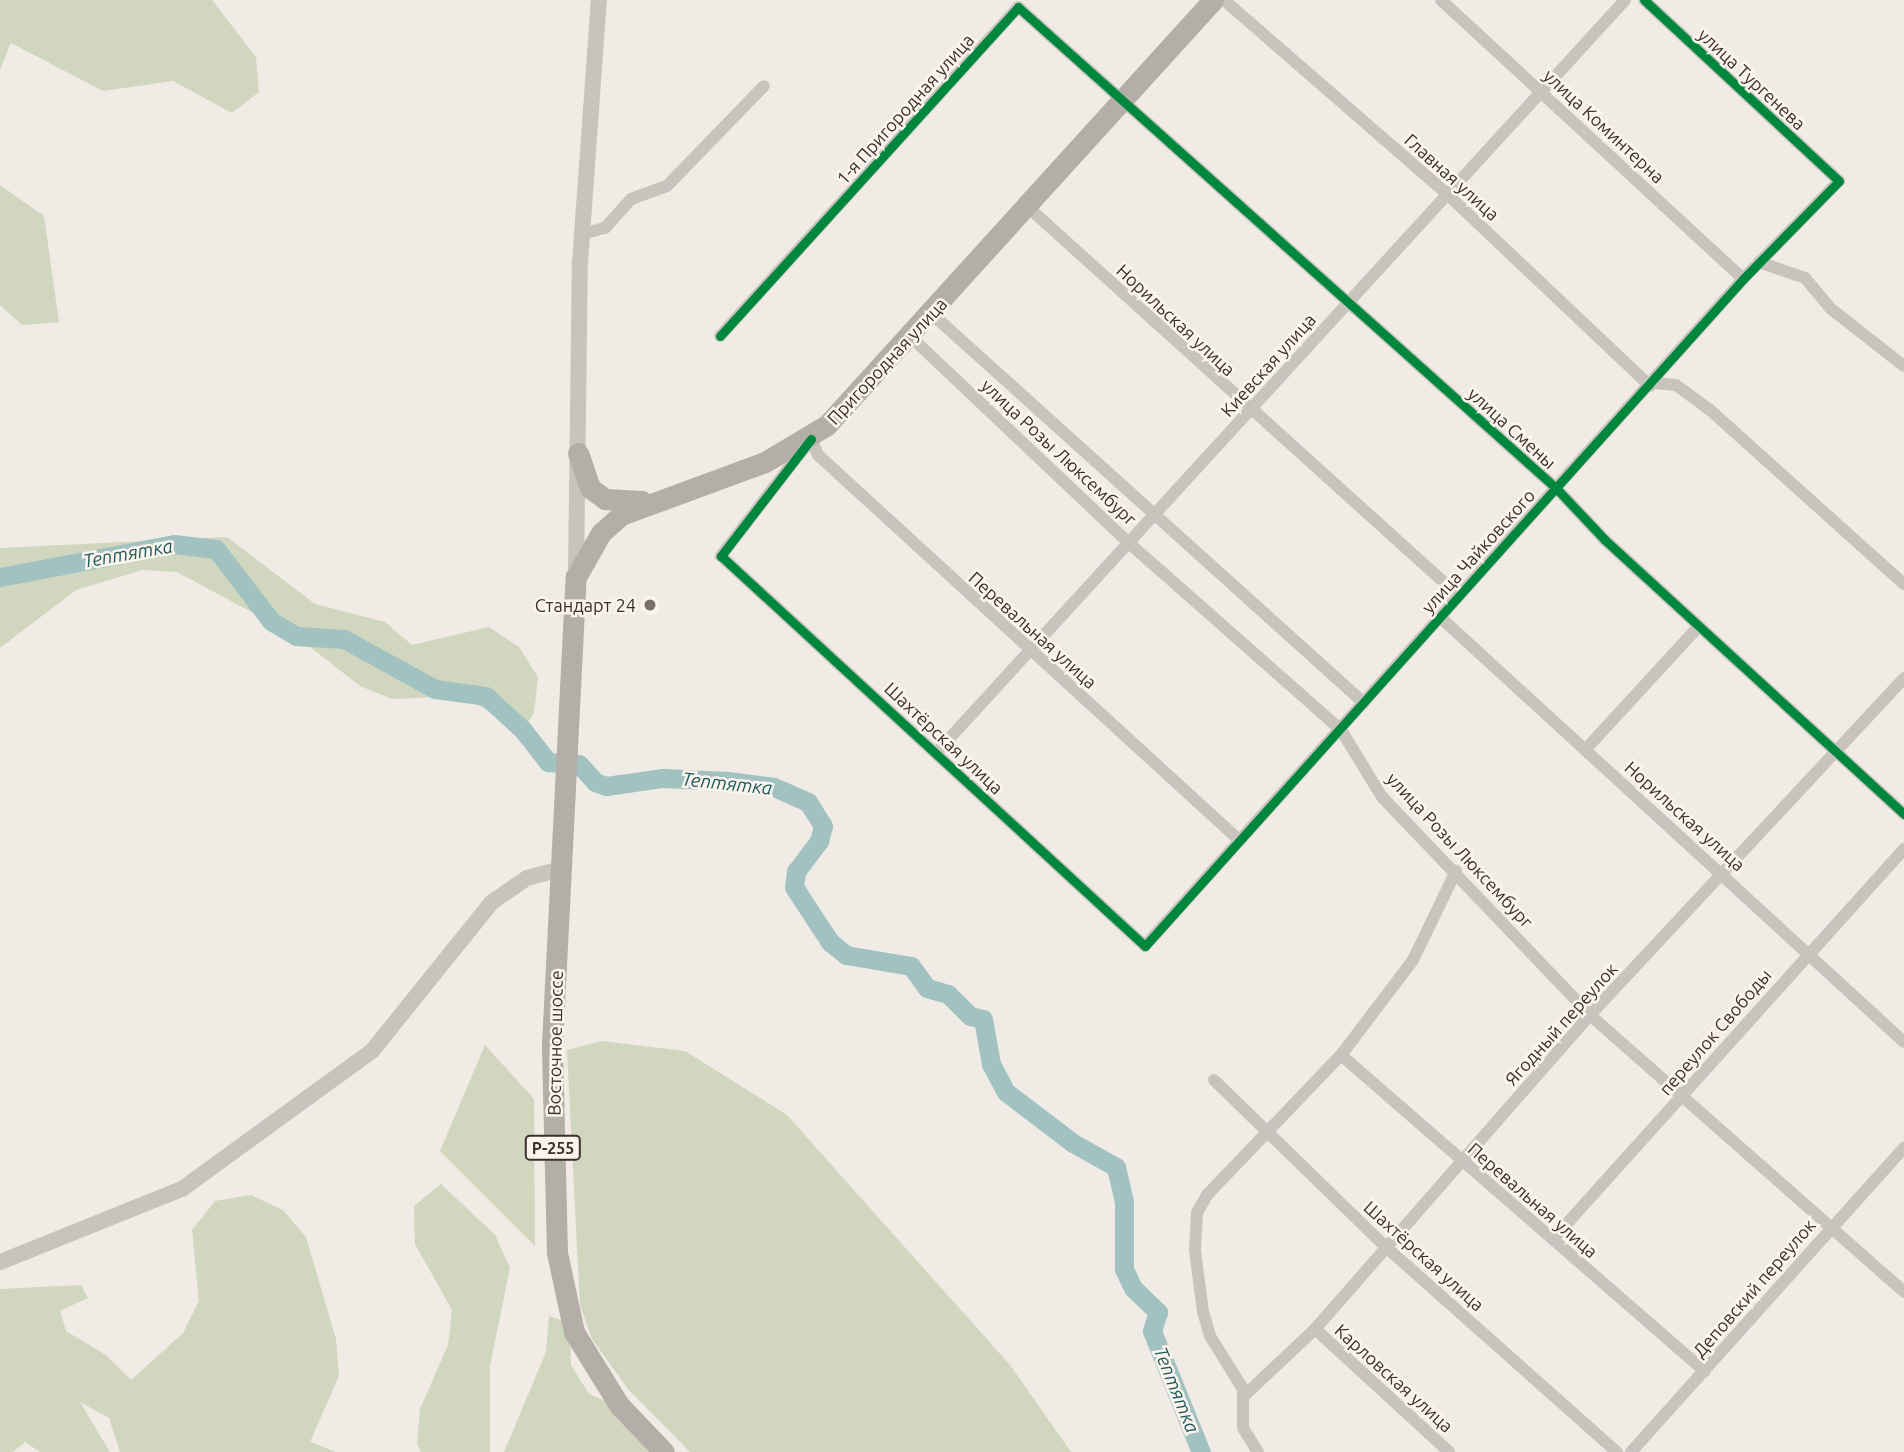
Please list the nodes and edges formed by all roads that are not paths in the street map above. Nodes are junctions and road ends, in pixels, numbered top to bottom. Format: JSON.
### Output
{"nodes":[{"id":1,"x":599,"y":0,"type":"edge"},
{"id":2,"x":1213,"y":0,"type":"edge"},
{"id":3,"x":1224,"y":0,"type":"edge"},
{"id":4,"x":1441,"y":0,"type":"edge"},
{"id":5,"x":1625,"y":0,"type":"edge"},
{"id":6,"x":1644,"y":0,"type":"edge"},
{"id":7,"x":1014,"y":4,"type":"edge"},
{"id":8,"x":764,"y":86,"type":"dead end"},
{"id":9,"x":1539,"y":89,"type":"junction"},
{"id":10,"x":1124,"y":100,"type":"junction"},
{"id":11,"x":1839,"y":181,"type":"joint"},
{"id":12,"x":1446,"y":194,"type":"junction"},
{"id":13,"x":1029,"y":208,"type":"junction"},
{"id":14,"x":582,"y":234,"type":"junction"},
{"id":15,"x":1759,"y":262,"type":"junction"},
{"id":16,"x":1743,"y":279,"type":"junction"},
{"id":17,"x":1350,"y":301,"type":"junction"},
{"id":18,"x":932,"y":314,"type":"junction"},
{"id":19,"x":720,"y":336,"type":"dead end"},
{"id":20,"x":911,"y":337,"type":"junction"},
{"id":21,"x":1904,"y":366,"type":"edge"},
{"id":22,"x":1651,"y":385,"type":"junction"},
{"id":23,"x":1250,"y":412,"type":"junction"},
{"id":24,"x":811,"y":439,"type":"junction"},
{"id":25,"x":578,"y":453,"type":"junction"},
{"id":26,"x":1556,"y":488,"type":"junction"},
{"id":27,"x":651,"y":500,"type":"junction"},
{"id":28,"x":1157,"y":512,"type":"junction"},
{"id":29,"x":1129,"y":542,"type":"junction"},
{"id":30,"x":576,"y":577,"type":"junction"},
{"id":31,"x":1904,"y":584,"type":"edge"},
{"id":32,"x":1458,"y":595,"type":"junction"},
{"id":33,"x":1440,"y":617,"type":"junction"},
{"id":34,"x":1698,"y":626,"type":"junction"},
{"id":35,"x":1030,"y":651,"type":"junction"},
{"id":36,"x":1904,"y":678,"type":"edge"},
{"id":37,"x":1364,"y":702,"type":"junction"},
{"id":38,"x":1341,"y":730,"type":"junction"},
{"id":39,"x":1585,"y":750,"type":"junction"},
{"id":40,"x":937,"y":752,"type":"junction"},
{"id":41,"x":1838,"y":753,"type":"junction"},
{"id":42,"x":564,"y":810,"type":"joint"},
{"id":43,"x":1904,"y":814,"type":"edge"},
{"id":44,"x":1239,"y":840,"type":"junction"},
{"id":45,"x":1904,"y":849,"type":"edge"},
{"id":46,"x":561,"y":869,"type":"junction"},
{"id":47,"x":1455,"y":871,"type":"junction"},
{"id":48,"x":1725,"y":874,"type":"junction"},
{"id":49,"x":1145,"y":946,"type":"joint"},
{"id":50,"x":1806,"y":955,"type":"junction"},
{"id":51,"x":1590,"y":1015,"type":"junction"},
{"id":52,"x":1904,"y":1042,"type":"edge"},
{"id":53,"x":1341,"y":1055,"type":"junction"},
{"id":54,"x":1214,"y":1080,"type":"dead end"},
{"id":55,"x":1681,"y":1098,"type":"junction"},
{"id":56,"x":1267,"y":1134,"type":"junction"},
{"id":57,"x":1904,"y":1148,"type":"edge"},
{"id":58,"x":1462,"y":1162,"type":"junction"},
{"id":59,"x":1829,"y":1228,"type":"junction"},
{"id":60,"x":1553,"y":1240,"type":"junction"},
{"id":61,"x":1386,"y":1247,"type":"junction"},
{"id":62,"x":0,"y":1262,"type":"edge"},
{"id":63,"x":1904,"y":1292,"type":"edge"},
{"id":64,"x":1315,"y":1329,"type":"junction"},
{"id":65,"x":1705,"y":1371,"type":"junction"},
{"id":66,"x":1245,"y":1395,"type":"junction"},
{"id":67,"x":664,"y":1452,"type":"edge"},
{"id":68,"x":1258,"y":1452,"type":"edge"},
{"id":69,"x":1449,"y":1452,"type":"edge"},
{"id":70,"x":1617,"y":1452,"type":"edge"},
{"id":71,"x":1631,"y":1452,"type":"edge"}],
"edges":[{"from":1,"to":14,"type":"street"},
{"from":2,"to":10,"type":"highway","name":"Пригородная улица"},
{"from":3,"to":12,"type":"street","name":"Главная улица"},
{"from":4,"to":9,"type":"street","name":"улица Коминтерна"},
{"from":5,"to":9,"type":"street","name":"Киевская улица"},
{"from":6,"to":11,"type":"street","name":"улица Тургенева"},
{"from":7,"to":10,"type":"street","name":"1-я Пригородная улица"},
{"from":7,"to":19,"type":"street","name":"1-я Пригородная улица"},
{"from":8,"to":14,"type":"street"},
{"from":9,"to":12,"type":"street","name":"Киевская улица"},
{"from":9,"to":16,"type":"street","name":"улица Коминтерна"},
{"from":10,"to":13,"type":"highway","name":"Пригородная улица"},
{"from":10,"to":17,"type":"street","name":"улица Смены"},
{"from":11,"to":15,"type":"street","name":"улица Чайковского"},
{"from":12,"to":17,"type":"street","name":"Киевская улица"},
{"from":12,"to":22,"type":"street","name":"Главная улица"},
{"from":13,"to":18,"type":"highway","name":"Пригородная улица"},
{"from":13,"to":23,"type":"street","name":"Норильская улица"},
{"from":14,"to":25,"type":"street"},
{"from":15,"to":16,"type":"street","name":"улица Чайковского"},
{"from":15,"to":21,"type":"street"},
{"from":16,"to":22,"type":"street","name":"улица Чайковского"},
{"from":17,"to":23,"type":"street","name":"Киевская улица"},
{"from":17,"to":26,"type":"street","name":"улица Смены"},
{"from":18,"to":20,"type":"highway","name":"Пригородная улица"},
{"from":18,"to":28,"type":"street"},
{"from":20,"to":24,"type":"highway","name":"Пригородная улица"},
{"from":20,"to":29,"type":"street","name":"улица Розы Люксембург"},
{"from":22,"to":26,"type":"street","name":"улица Чайковского"},
{"from":22,"to":31,"type":"street","name":"Главная улица"},
{"from":23,"to":28,"type":"street","name":"Киевская улица"},
{"from":23,"to":32,"type":"street","name":"Норильская улица"},
{"from":24,"to":27,"type":"highway","name":"Пригородная улица"},
{"from":24,"to":35,"type":"street","name":"Перевальная улица"},
{"from":24,"to":40,"type":"street","name":"Шахтёрская улица"},
{"from":25,"to":27,"type":"highway"},
{"from":25,"to":30,"type":"street"},
{"from":26,"to":32,"type":"street","name":"улица Чайковского"},
{"from":26,"to":34,"type":"street","name":"улица Смены"},
{"from":27,"to":30,"type":"highway","name":"Пригородная улица"},
{"from":28,"to":29,"type":"street","name":"Киевская улица"},
{"from":28,"to":37,"type":"street"},
{"from":29,"to":35,"type":"street","name":"Киевская улица"},
{"from":29,"to":38,"type":"street","name":"улица Розы Люксембург"},
{"from":30,"to":42,"type":"highway","name":"Пригородная улица","number":"Р-255"},
{"from":32,"to":33,"type":"street","name":"улица Чайковского"},
{"from":33,"to":37,"type":"street","name":"улица Чайковского"},
{"from":33,"to":39,"type":"street","name":"Норильская улица"},
{"from":34,"to":39,"type":"street"},
{"from":34,"to":41,"type":"street","name":"улица Смены"},
{"from":35,"to":40,"type":"street","name":"Киевская улица"},
{"from":35,"to":44,"type":"street","name":"Перевальная улица"},
{"from":36,"to":41,"type":"street","name":"Ягодный переулок"},
{"from":37,"to":38,"type":"street","name":"улица Чайковского"},
{"from":38,"to":44,"type":"street","name":"улица Чайковского"},
{"from":38,"to":47,"type":"street","name":"улица Розы Люксембург"},
{"from":39,"to":48,"type":"street","name":"Норильская улица"},
{"from":40,"to":49,"type":"street","name":"Шахтёрская улица"},
{"from":41,"to":43,"type":"street","name":"улица Смены"},
{"from":41,"to":48,"type":"street","name":"Ягодный переулок"},
{"from":42,"to":46,"type":"highway","name":"Восточное шоссе","number":"Р-255"},
{"from":44,"to":49,"type":"street","name":"улица Чайковского"},
{"from":45,"to":50,"type":"street","name":"переулок Свободы"},
{"from":46,"to":62,"type":"street"},
{"from":46,"to":67,"type":"highway","name":"Восточное шоссе","number":"Р-255"},
{"from":47,"to":51,"type":"street","name":"улица Розы Люксембург"},
{"from":47,"to":53,"type":"street"},
{"from":48,"to":50,"type":"street","name":"Норильская улица"},
{"from":48,"to":51,"type":"street","name":"Ягодный переулок"},
{"from":50,"to":52,"type":"street","name":"Норильская улица"},
{"from":50,"to":55,"type":"street","name":"переулок Свободы"},
{"from":51,"to":55,"type":"street","name":"улица Розы Люксембург"},
{"from":51,"to":58,"type":"street","name":"Ягодный переулок"},
{"from":53,"to":56,"type":"street"},
{"from":53,"to":58,"type":"street","name":"Перевальная улица"},
{"from":54,"to":56,"type":"street","name":"Шахтёрская улица"},
{"from":55,"to":59,"type":"street","name":"улица Розы Люксембург"},
{"from":55,"to":60,"type":"street","name":"переулок Свободы"},
{"from":56,"to":61,"type":"street","name":"Шахтёрская улица"},
{"from":56,"to":66,"type":"street"},
{"from":57,"to":59,"type":"street","name":"Деповский переулок"},
{"from":58,"to":60,"type":"street","name":"Перевальная улица"},
{"from":58,"to":61,"type":"street","name":"Ягодный переулок"},
{"from":59,"to":63,"type":"street","name":"улица Розы Люксембург"},
{"from":59,"to":65,"type":"street","name":"Деповский переулок"},
{"from":60,"to":65,"type":"street","name":"Перевальная улица"},
{"from":61,"to":64,"type":"street","name":"Ягодный переулок"},
{"from":61,"to":70,"type":"street","name":"Шахтёрская улица"},
{"from":64,"to":66,"type":"street","name":"Ягодный переулок"},
{"from":64,"to":69,"type":"street","name":"Карловская улица"},
{"from":65,"to":71,"type":"street","name":"Деповский переулок"},
{"from":66,"to":68,"type":"street"}]}
